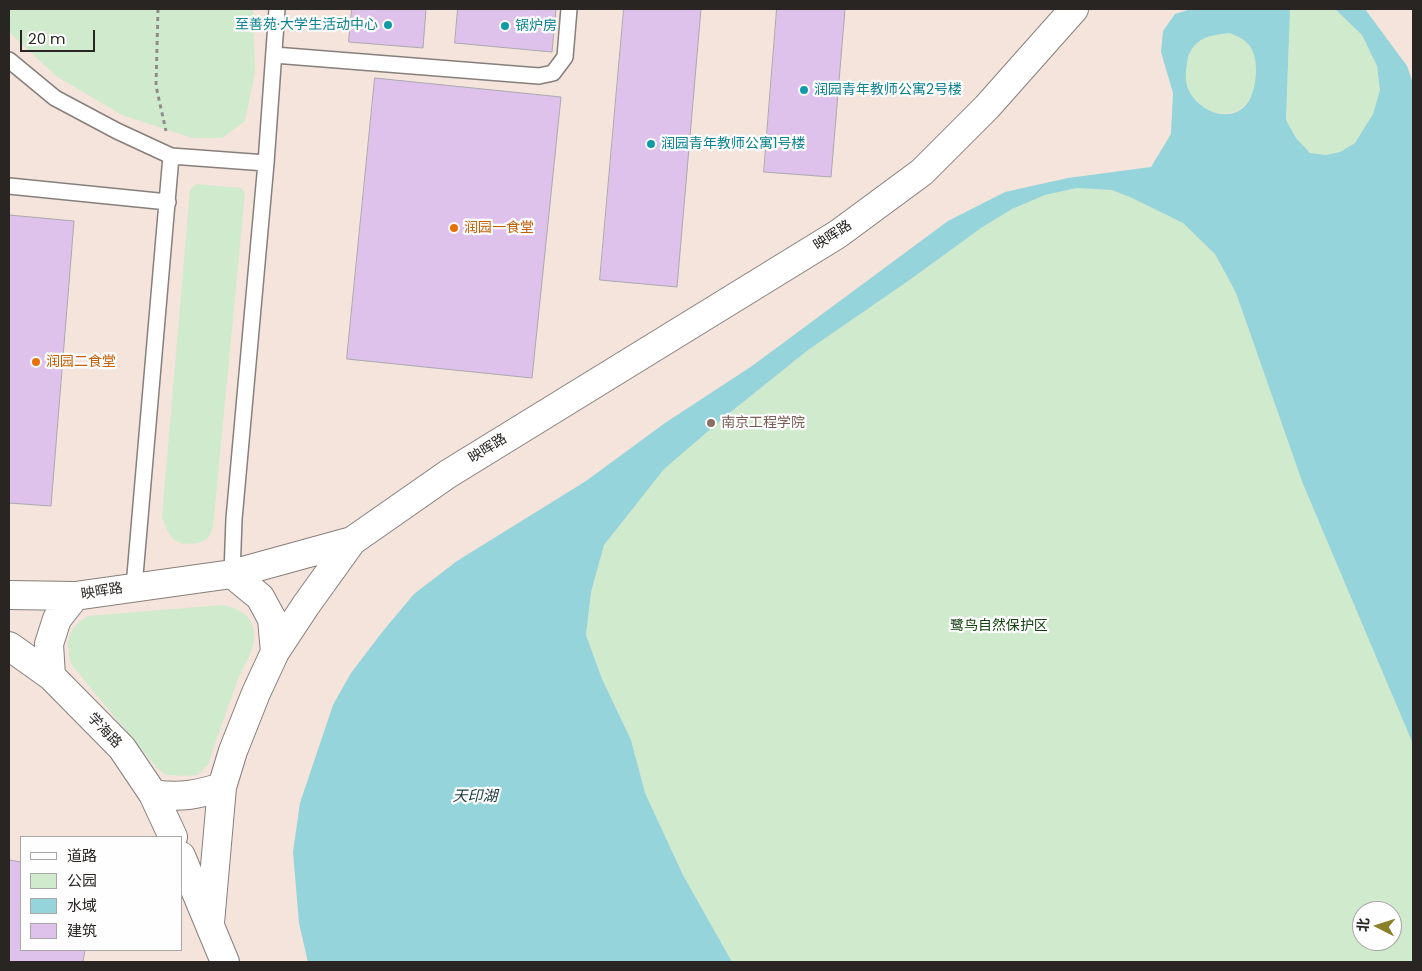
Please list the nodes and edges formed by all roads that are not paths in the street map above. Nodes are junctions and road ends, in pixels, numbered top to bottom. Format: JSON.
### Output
{"nodes":[{"id":1,"x":278,"y":9,"type":"edge"},
{"id":2,"x":569,"y":9,"type":"edge"},
{"id":3,"x":1074,"y":9,"type":"edge"},
{"id":4,"x":274,"y":55,"type":"junction"},
{"id":5,"x":9,"y":60,"type":"edge"},
{"id":6,"x":171,"y":156,"type":"junction"},
{"id":7,"x":266,"y":163,"type":"junction"},
{"id":8,"x":9,"y":186,"type":"edge"},
{"id":9,"x":168,"y":202,"type":"junction"},
{"id":10,"x":352,"y":541,"type":"junction"},
{"id":11,"x":232,"y":574,"type":"junction"},
{"id":12,"x":134,"y":587,"type":"junction"},
{"id":13,"x":9,"y":595,"type":"edge"},
{"id":14,"x":75,"y":596,"type":"junction"},
{"id":15,"x":9,"y":646,"type":"edge"},
{"id":16,"x":275,"y":652,"type":"junction"},
{"id":17,"x":51,"y":676,"type":"junction"},
{"id":18,"x":222,"y":787,"type":"junction"},
{"id":19,"x":153,"y":794,"type":"junction"},
{"id":20,"x":173,"y":836,"type":"edge"},
{"id":21,"x":182,"y":858,"type":"edge"},
{"id":22,"x":210,"y":923,"type":"junction"},
{"id":23,"x":225,"y":962,"type":"edge"}],
"edges":[{"from":1,"to":4,"type":"lane"},
{"from":2,"to":4,"type":"lane"},
{"from":3,"to":10,"type":"street","name":"映晖路"},
{"from":4,"to":7,"type":"lane"},
{"from":5,"to":6,"type":"lane"},
{"from":6,"to":7,"type":"lane"},
{"from":6,"to":9,"type":"lane"},
{"from":7,"to":11,"type":"lane"},
{"from":8,"to":9,"type":"lane"},
{"from":9,"to":12,"type":"lane"},
{"from":10,"to":11,"type":"street","name":"映晖路"},
{"from":10,"to":16,"type":"street"},
{"from":11,"to":12,"type":"street","name":"映晖路"},
{"from":11,"to":16,"type":"street"},
{"from":12,"to":14,"type":"street","name":"映晖路"},
{"from":13,"to":14,"type":"street","name":"映晖路"},
{"from":14,"to":17,"type":"street"},
{"from":15,"to":17,"type":"street","name":"学海路"},
{"from":16,"to":18,"type":"street"},
{"from":17,"to":19,"type":"street","name":"学海路"},
{"from":18,"to":19,"type":"street"},
{"from":18,"to":22,"type":"street"},
{"from":19,"to":20,"type":"street","name":"学海路"},
{"from":21,"to":22,"type":"street"},
{"from":22,"to":23,"type":"street"}]}
